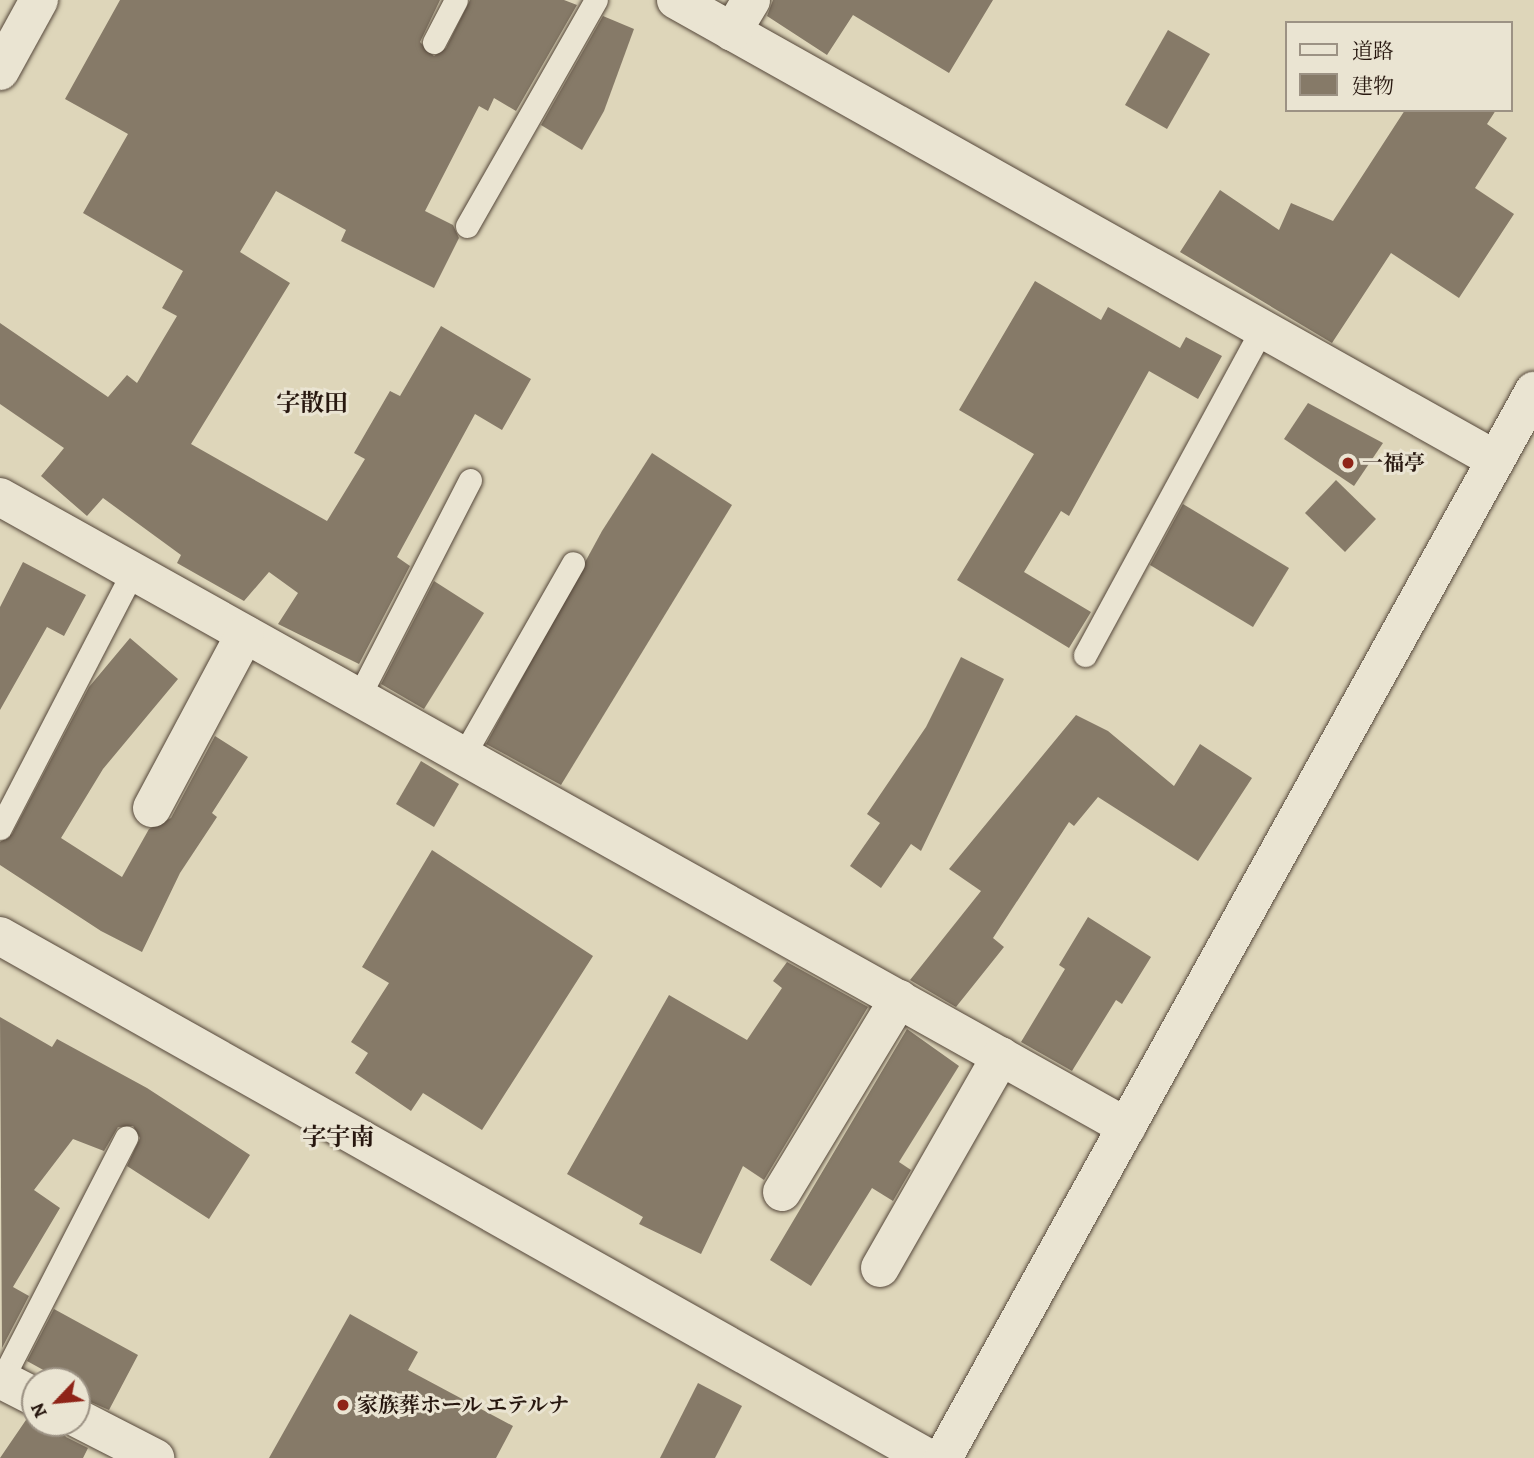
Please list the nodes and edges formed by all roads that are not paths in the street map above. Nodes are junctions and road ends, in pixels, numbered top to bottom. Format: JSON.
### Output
{"nodes":[{"id":1,"x":39,"y":0,"type":"edge"},
{"id":2,"x":456,"y":0,"type":"edge"},
{"id":3,"x":596,"y":0,"type":"edge"},
{"id":4,"x":676,"y":0,"type":"edge"},
{"id":5,"x":742,"y":16,"type":"edge"},
{"id":6,"x":434,"y":42,"type":"dead end"},
{"id":7,"x":0,"y":71,"type":"edge"},
{"id":8,"x":467,"y":226,"type":"dead end"},
{"id":9,"x":1262,"y":329,"type":"junction"},
{"id":10,"x":1534,"y":391,"type":"edge"},
{"id":11,"x":1496,"y":460,"type":"junction"},
{"id":12,"x":470,"y":480,"type":"dead end"},
{"id":13,"x":0,"y":497,"type":"edge"},
{"id":14,"x":572,"y":564,"type":"dead end"},
{"id":15,"x":133,"y":571,"type":"junction"},
{"id":16,"x":245,"y":634,"type":"junction"},
{"id":17,"x":1085,"y":655,"type":"dead end"},
{"id":18,"x":358,"y":698,"type":"junction"},
{"id":19,"x":464,"y":756,"type":"junction"},
{"id":20,"x":152,"y":808,"type":"dead end"},
{"id":21,"x":0,"y":828,"type":"edge"},
{"id":22,"x":0,"y":936,"type":"edge"},
{"id":23,"x":899,"y":999,"type":"junction"},
{"id":24,"x":1000,"y":1056,"type":"junction"},
{"id":25,"x":1127,"y":1127,"type":"junction"},
{"id":26,"x":126,"y":1138,"type":"dead end"},
{"id":27,"x":782,"y":1192,"type":"dead end"},
{"id":28,"x":880,"y":1268,"type":"dead end"},
{"id":29,"x":9,"y":1385,"type":"edge"},
{"id":30,"x":91,"y":1425,"type":"edge"},
{"id":31,"x":155,"y":1458,"type":"edge"},
{"id":32,"x":928,"y":1458,"type":"edge"},
{"id":33,"x":943,"y":1458,"type":"edge"}],
"edges":[{"from":1,"to":7,"type":"street"},
{"from":2,"to":6,"type":"lane"},
{"from":3,"to":8,"type":"lane"},
{"from":4,"to":5,"type":"street"},
{"from":5,"to":9,"type":"street"},
{"from":9,"to":11,"type":"street"},
{"from":9,"to":17,"type":"lane"},
{"from":10,"to":11,"type":"street"},
{"from":11,"to":25,"type":"street"},
{"from":12,"to":18,"type":"lane"},
{"from":13,"to":15,"type":"street"},
{"from":14,"to":19,"type":"lane"},
{"from":15,"to":16,"type":"street"},
{"from":15,"to":21,"type":"lane"},
{"from":16,"to":18,"type":"street"},
{"from":16,"to":20,"type":"street"},
{"from":18,"to":19,"type":"street"},
{"from":19,"to":23,"type":"street"},
{"from":22,"to":32,"type":"street"},
{"from":23,"to":24,"type":"street"},
{"from":23,"to":27,"type":"street"},
{"from":24,"to":25,"type":"street"},
{"from":24,"to":28,"type":"street"},
{"from":25,"to":33,"type":"street"},
{"from":26,"to":29,"type":"lane"},
{"from":30,"to":31,"type":"street"}]}
